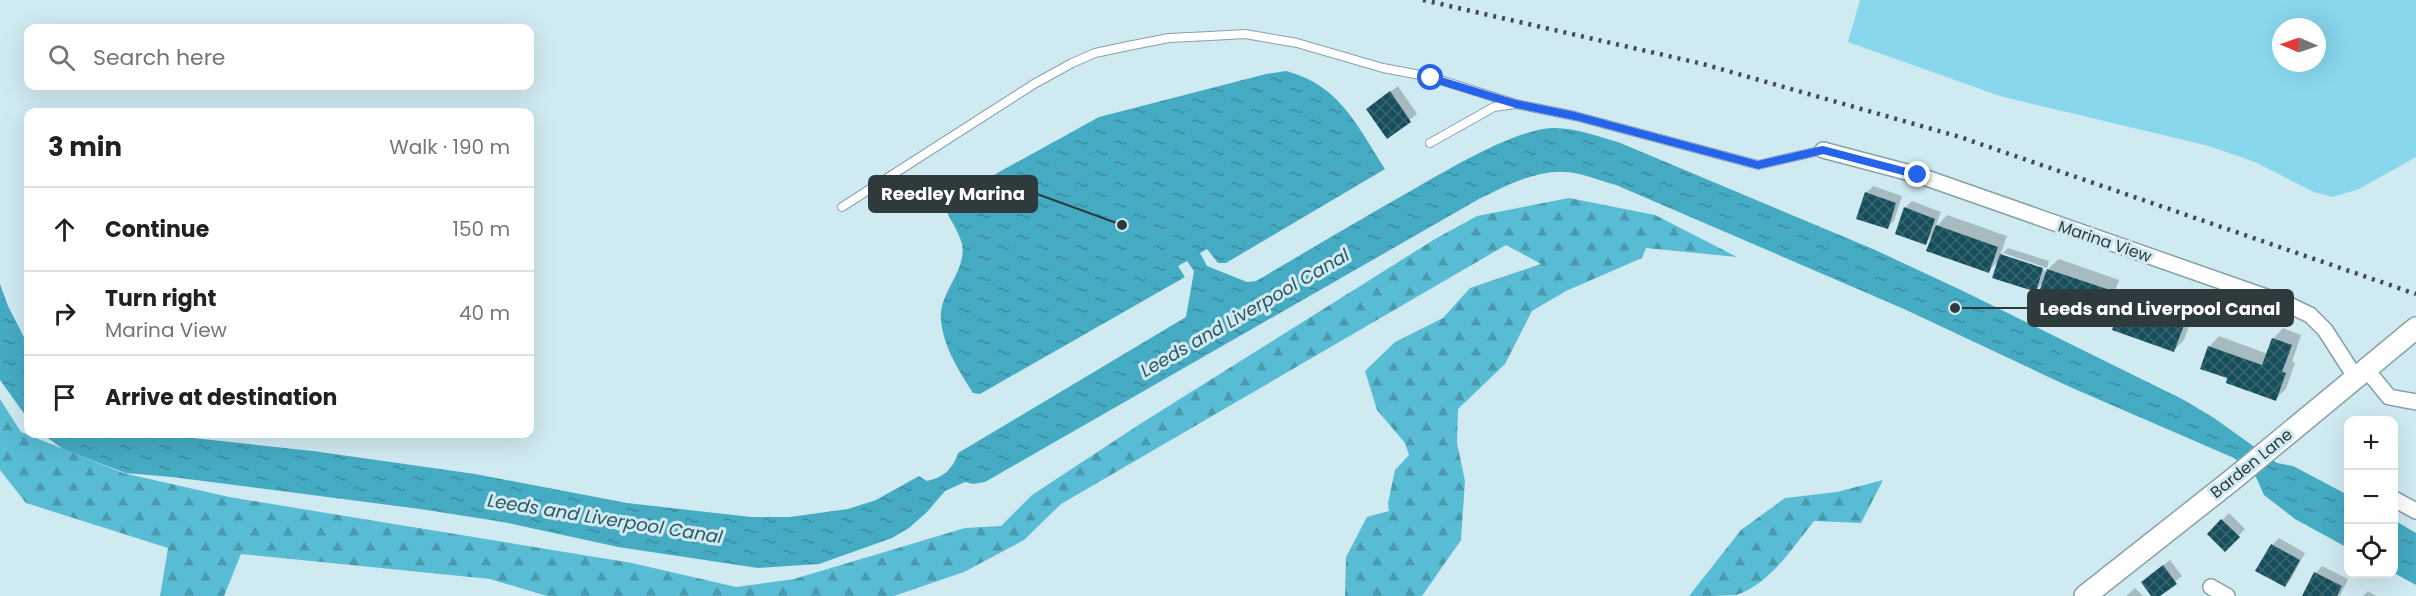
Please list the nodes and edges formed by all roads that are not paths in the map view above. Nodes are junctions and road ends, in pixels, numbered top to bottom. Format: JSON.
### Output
{"nodes":[{"id":1,"x":1516,"y":104,"type":"junction"},
{"id":2,"x":1430,"y":143,"type":"dead end"},
{"id":3,"x":1823,"y":150,"type":"joint"},
{"id":4,"x":842,"y":207,"type":"dead end"},
{"id":5,"x":2416,"y":328,"type":"edge"},
{"id":6,"x":2361,"y":373,"type":"junction"},
{"id":7,"x":2416,"y":402,"type":"edge"},
{"id":8,"x":2398,"y":501,"type":"edge"},
{"id":9,"x":2416,"y":511,"type":"edge"},
{"id":10,"x":2211,"y":587,"type":"dead end"},
{"id":11,"x":2085,"y":596,"type":"edge"},
{"id":12,"x":2227,"y":596,"type":"edge"}],
"edges":[{"from":1,"to":2,"type":"lane"},
{"from":1,"to":3,"type":"lane"},
{"from":1,"to":4,"type":"lane"},
{"from":3,"to":6,"type":"street","name":"Marina View"},
{"from":5,"to":6,"type":"street","name":"Barden Lane"},
{"from":6,"to":7,"type":"street","name":"Marina View"},
{"from":6,"to":11,"type":"street","name":"Barden Lane"},
{"from":8,"to":9,"type":"street"},
{"from":10,"to":12,"type":"street"}]}
